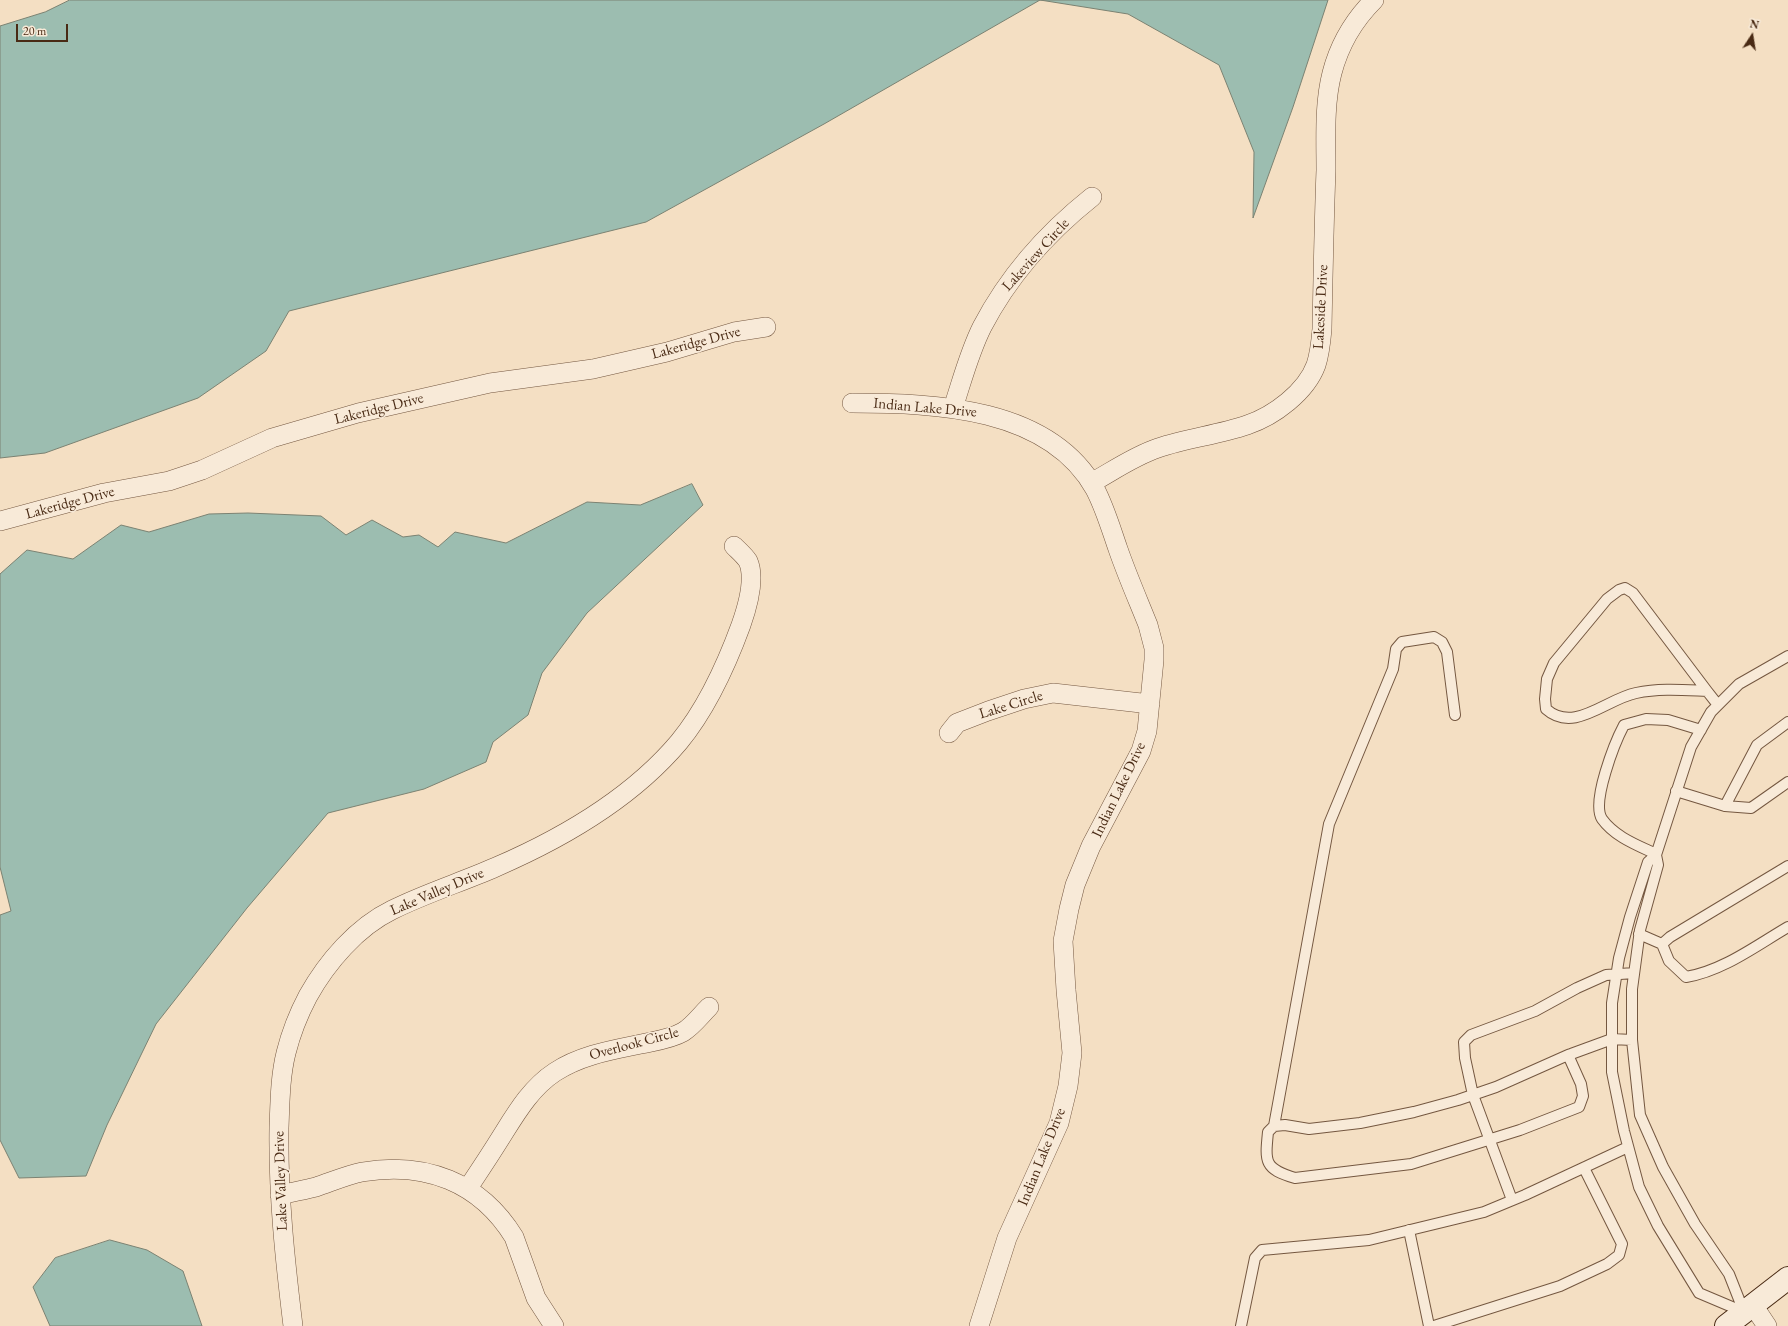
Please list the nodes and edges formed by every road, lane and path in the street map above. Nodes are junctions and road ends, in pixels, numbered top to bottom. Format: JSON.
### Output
{"nodes":[{"id":1,"x":1374,"y":0,"type":"edge"},
{"id":2,"x":1092,"y":197,"type":"dead end"},
{"id":3,"x":766,"y":327,"type":"dead end"},
{"id":4,"x":852,"y":403,"type":"dead end"},
{"id":5,"x":953,"y":408,"type":"junction"},
{"id":6,"x":1091,"y":483,"type":"junction"},
{"id":7,"x":0,"y":521,"type":"edge"},
{"id":8,"x":734,"y":546,"type":"dead end"},
{"id":9,"x":1788,"y":656,"type":"edge"},
{"id":10,"x":1707,"y":691,"type":"junction"},
{"id":11,"x":1150,"y":704,"type":"junction"},
{"id":12,"x":1718,"y":705,"type":"junction"},
{"id":13,"x":1455,"y":715,"type":"dead end"},
{"id":14,"x":1788,"y":722,"type":"edge"},
{"id":15,"x":1701,"y":730,"type":"junction"},
{"id":16,"x":949,"y":733,"type":"dead end"},
{"id":17,"x":1788,"y":782,"type":"edge"},
{"id":18,"x":1676,"y":792,"type":"junction"},
{"id":19,"x":1725,"y":806,"type":"junction"},
{"id":20,"x":1656,"y":854,"type":"junction"},
{"id":21,"x":1788,"y":866,"type":"edge"},
{"id":22,"x":1788,"y":927,"type":"edge"},
{"id":23,"x":1639,"y":934,"type":"junction"},
{"id":24,"x":1662,"y":944,"type":"junction"},
{"id":25,"x":1617,"y":973,"type":"junction"},
{"id":26,"x":1634,"y":973,"type":"junction"},
{"id":27,"x":708,"y":1007,"type":"dead end"},
{"id":28,"x":1612,"y":1039,"type":"junction"},
{"id":29,"x":1632,"y":1040,"type":"junction"},
{"id":30,"x":1568,"y":1055,"type":"junction"},
{"id":31,"x":1473,"y":1095,"type":"junction"},
{"id":32,"x":1274,"y":1126,"type":"junction"},
{"id":33,"x":1490,"y":1140,"type":"junction"},
{"id":34,"x":1628,"y":1147,"type":"junction"},
{"id":35,"x":1584,"y":1168,"type":"junction"},
{"id":36,"x":468,"y":1188,"type":"junction"},
{"id":37,"x":280,"y":1194,"type":"junction"},
{"id":38,"x":1512,"y":1200,"type":"junction"},
{"id":39,"x":1409,"y":1230,"type":"junction"},
{"id":40,"x":1788,"y":1278,"type":"edge"},
{"id":41,"x":1740,"y":1318,"type":"edge"},
{"id":42,"x":293,"y":1326,"type":"edge"},
{"id":43,"x":554,"y":1326,"type":"edge"},
{"id":44,"x":979,"y":1326,"type":"edge"},
{"id":45,"x":1241,"y":1326,"type":"edge"},
{"id":46,"x":1429,"y":1326,"type":"edge"},
{"id":47,"x":1434,"y":1326,"type":"edge"},
{"id":48,"x":1767,"y":1326,"type":"edge"}],
"edges":[{"from":1,"to":6,"type":"street","name":"Lakeside Drive"},
{"from":2,"to":5,"type":"street","name":"Lakeview Circle"},
{"from":3,"to":7,"type":"street","name":"Lakeridge Drive"},
{"from":4,"to":5,"type":"street","name":"Indian Lake Drive"},
{"from":5,"to":6,"type":"street","name":"Indian Lake Drive"},
{"from":6,"to":11,"type":"street","name":"Indian Lake Drive"},
{"from":8,"to":37,"type":"street","name":"Lake Valley Drive"},
{"from":9,"to":12,"type":"lane"},
{"from":10,"to":10,"type":"lane"},
{"from":10,"to":12,"type":"lane"},
{"from":11,"to":16,"type":"street","name":"Lake Circle"},
{"from":11,"to":44,"type":"street","name":"Indian Lake Drive"},
{"from":12,"to":15,"type":"lane"},
{"from":13,"to":32,"type":"lane"},
{"from":14,"to":19,"type":"lane"},
{"from":15,"to":18,"type":"lane"},
{"from":15,"to":20,"type":"lane"},
{"from":17,"to":19,"type":"lane"},
{"from":18,"to":19,"type":"lane"},
{"from":18,"to":20,"type":"lane"},
{"from":20,"to":23,"type":"lane"},
{"from":20,"to":25,"type":"lane"},
{"from":21,"to":24,"type":"lane"},
{"from":22,"to":24,"type":"lane"},
{"from":23,"to":24,"type":"lane"},
{"from":23,"to":26,"type":"lane"},
{"from":25,"to":26,"type":"lane"},
{"from":25,"to":28,"type":"lane"},
{"from":25,"to":31,"type":"lane"},
{"from":26,"to":29,"type":"lane"},
{"from":27,"to":36,"type":"street","name":"Overlook Circle"},
{"from":28,"to":29,"type":"lane"},
{"from":28,"to":30,"type":"lane"},
{"from":28,"to":34,"type":"lane"},
{"from":29,"to":41,"type":"lane"},
{"from":30,"to":31,"type":"lane"},
{"from":30,"to":33,"type":"lane"},
{"from":31,"to":32,"type":"lane"},
{"from":31,"to":33,"type":"lane"},
{"from":32,"to":33,"type":"lane"},
{"from":33,"to":38,"type":"lane"},
{"from":34,"to":35,"type":"lane"},
{"from":34,"to":41,"type":"lane"},
{"from":35,"to":38,"type":"lane"},
{"from":35,"to":47,"type":"lane"},
{"from":36,"to":37,"type":"street"},
{"from":36,"to":43,"type":"street"},
{"from":37,"to":42,"type":"street","name":"Lake Valley Drive"},
{"from":38,"to":39,"type":"lane"},
{"from":39,"to":45,"type":"lane"},
{"from":39,"to":46,"type":"lane"},
{"from":40,"to":41,"type":"main road"},
{"from":41,"to":48,"type":"street"}]}
